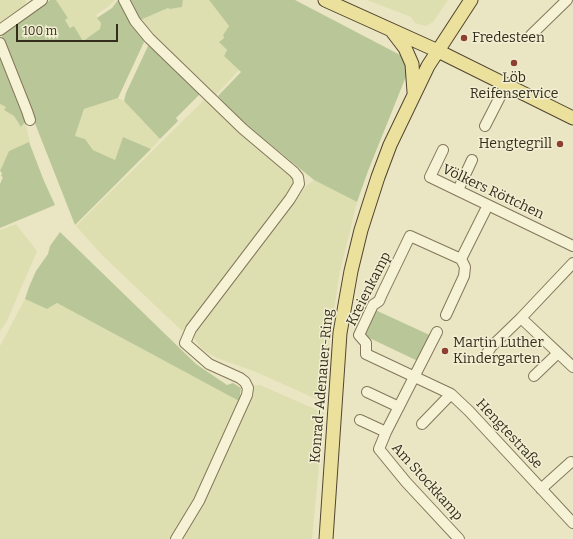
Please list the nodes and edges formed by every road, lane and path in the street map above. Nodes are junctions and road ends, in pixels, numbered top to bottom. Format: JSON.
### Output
{"nodes":[{"id":1,"x":42,"y":0,"type":"edge"},
{"id":2,"x":124,"y":0,"type":"edge"},
{"id":3,"x":325,"y":0,"type":"edge"},
{"id":4,"x":471,"y":0,"type":"edge"},
{"id":5,"x":567,"y":0,"type":"edge"},
{"id":6,"x":0,"y":30,"type":"edge"},
{"id":7,"x":391,"y":30,"type":"junction"},
{"id":8,"x":531,"y":34,"type":"dead end"},
{"id":9,"x":0,"y":43,"type":"edge"},
{"id":10,"x":438,"y":51,"type":"junction"},
{"id":11,"x":506,"y":85,"type":"junction"},
{"id":12,"x":414,"y":95,"type":"junction"},
{"id":13,"x":573,"y":118,"type":"edge"},
{"id":14,"x":30,"y":120,"type":"dead end"},
{"id":15,"x":485,"y":126,"type":"dead end"},
{"id":16,"x":443,"y":150,"type":"dead end"},
{"id":17,"x":472,"y":160,"type":"dead end"},
{"id":18,"x":458,"y":190,"type":"junction"},
{"id":19,"x":488,"y":205,"type":"junction"},
{"id":20,"x":573,"y":246,"type":"edge"},
{"id":21,"x":461,"y":260,"type":"junction"},
{"id":22,"x":573,"y":263,"type":"edge"},
{"id":23,"x":446,"y":315,"type":"dead end"},
{"id":24,"x":521,"y":318,"type":"junction"},
{"id":25,"x":437,"y":332,"type":"dead end"},
{"id":26,"x":558,"y":353,"type":"junction"},
{"id":27,"x":484,"y":358,"type":"dead end"},
{"id":28,"x":573,"y":367,"type":"edge"},
{"id":29,"x":534,"y":376,"type":"dead end"},
{"id":30,"x":414,"y":377,"type":"junction"},
{"id":31,"x":367,"y":392,"type":"dead end"},
{"id":32,"x":451,"y":394,"type":"junction"},
{"id":33,"x":399,"y":407,"type":"junction"},
{"id":34,"x":360,"y":420,"type":"dead end"},
{"id":35,"x":422,"y":424,"type":"dead end"},
{"id":36,"x":386,"y":432,"type":"junction"},
{"id":37,"x":571,"y":462,"type":"dead end"},
{"id":38,"x":541,"y":489,"type":"junction"},
{"id":39,"x":573,"y":523,"type":"edge"},
{"id":40,"x":176,"y":539,"type":"edge"},
{"id":41,"x":326,"y":539,"type":"edge"},
{"id":42,"x":459,"y":539,"type":"edge"}],
"edges":[{"from":1,"to":6,"type":"street"},
{"from":2,"to":40,"type":"street"},
{"from":3,"to":7,"type":"main road"},
{"from":4,"to":10,"type":"main road","name":"Konrad-Adenauer-Ring"},
{"from":5,"to":8,"type":"street"},
{"from":7,"to":10,"type":"main road"},
{"from":7,"to":12,"type":"main road"},
{"from":9,"to":14,"type":"street"},
{"from":10,"to":11,"type":"main road"},
{"from":10,"to":12,"type":"main road","name":"Konrad-Adenauer-Ring"},
{"from":11,"to":13,"type":"main road"},
{"from":11,"to":15,"type":"street"},
{"from":12,"to":41,"type":"main road","name":"Konrad-Adenauer-Ring"},
{"from":16,"to":18,"type":"street","name":"Völkers Röttchen"},
{"from":17,"to":18,"type":"street"},
{"from":18,"to":19,"type":"street","name":"Völkers Röttchen"},
{"from":19,"to":20,"type":"street","name":"Völkers Röttchen"},
{"from":19,"to":21,"type":"street"},
{"from":21,"to":23,"type":"street"},
{"from":21,"to":30,"type":"street","name":"Kreienkamp"},
{"from":22,"to":24,"type":"street"},
{"from":24,"to":26,"type":"street"},
{"from":24,"to":27,"type":"street"},
{"from":25,"to":30,"type":"street"},
{"from":26,"to":28,"type":"street"},
{"from":26,"to":29,"type":"street"},
{"from":30,"to":32,"type":"street","name":"Hengtestraße"},
{"from":30,"to":33,"type":"street","name":"Am Stockkamp"},
{"from":31,"to":33,"type":"street"},
{"from":32,"to":35,"type":"street"},
{"from":32,"to":38,"type":"street","name":"Hengtestraße"},
{"from":33,"to":36,"type":"street","name":"Am Stockkamp"},
{"from":34,"to":36,"type":"street"},
{"from":36,"to":42,"type":"street","name":"Am Stockkamp"},
{"from":37,"to":38,"type":"street"},
{"from":38,"to":39,"type":"street","name":"Hengtestraße"}]}
